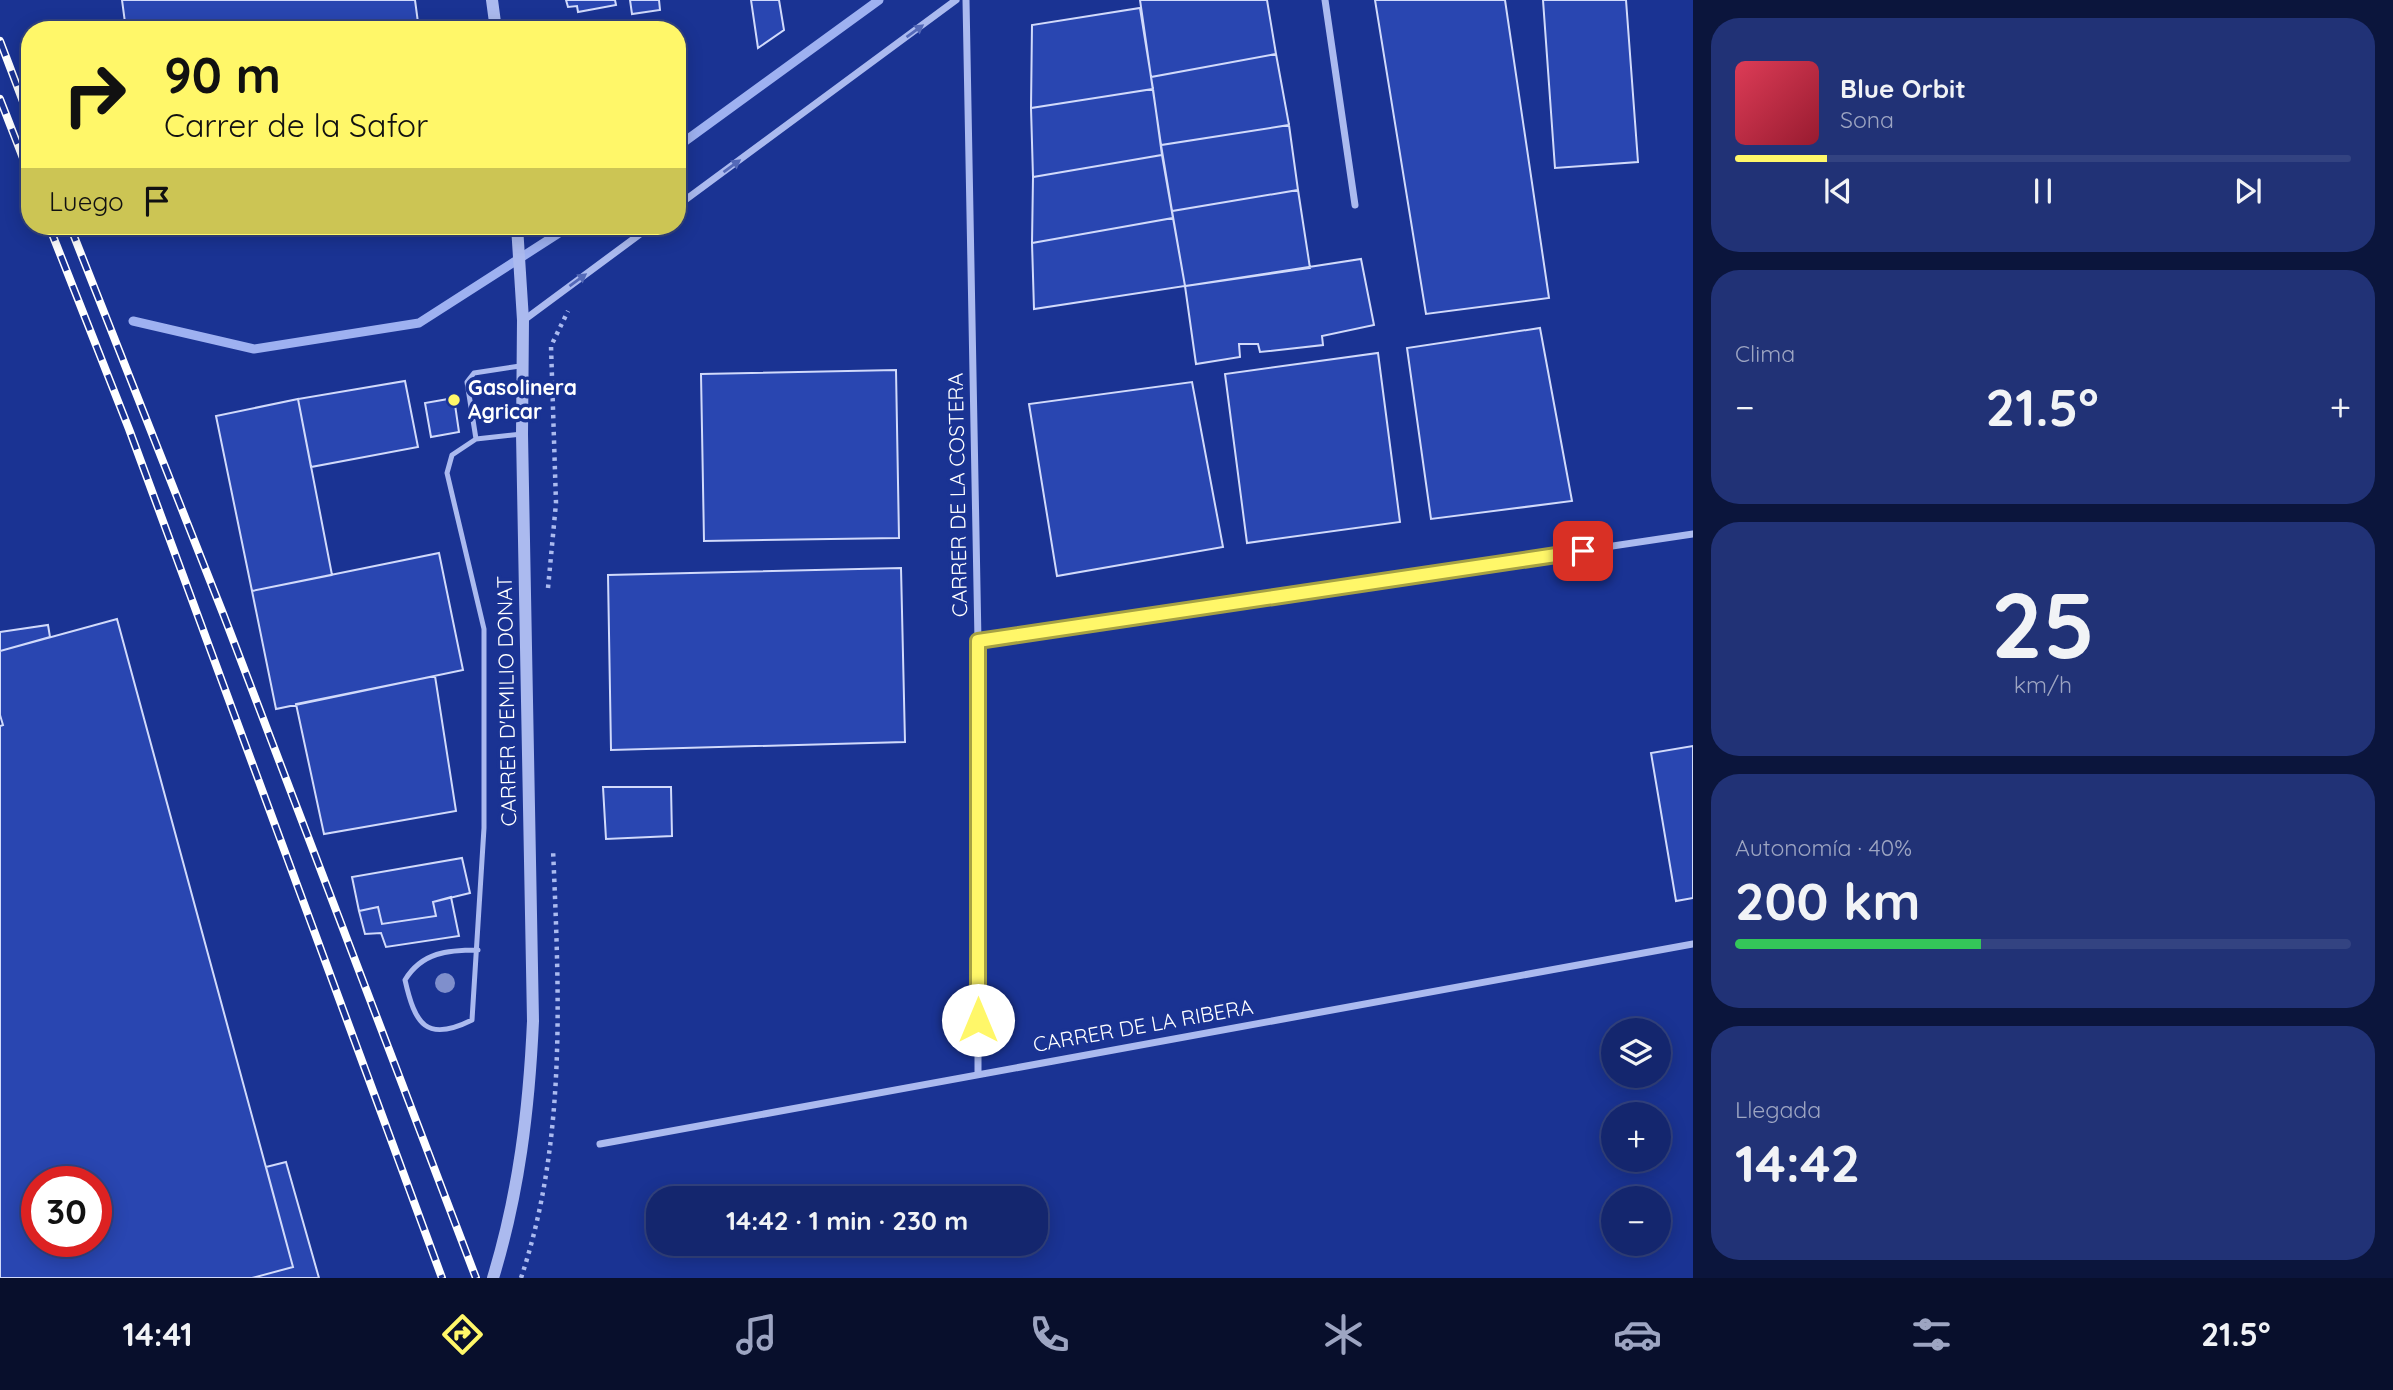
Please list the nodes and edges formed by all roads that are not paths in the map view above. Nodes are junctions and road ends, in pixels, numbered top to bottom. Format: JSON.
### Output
{"nodes":[{"id":1,"x":492,"y":0,"type":"edge"},
{"id":2,"x":957,"y":0,"type":"edge"},
{"id":3,"x":966,"y":0,"type":"edge"},
{"id":4,"x":1325,"y":0,"type":"edge"},
{"id":5,"x":495,"y":21,"type":"edge"},
{"id":6,"x":686,"y":199,"type":"edge"},
{"id":7,"x":1355,"y":205,"type":"dead end"},
{"id":8,"x":518,"y":235,"type":"edge"},
{"id":9,"x":639,"y":235,"type":"edge"},
{"id":10,"x":523,"y":320,"type":"junction"},
{"id":11,"x":522,"y":365,"type":"junction"},
{"id":12,"x":522,"y":434,"type":"junction"},
{"id":13,"x":476,"y":439,"type":"junction"},
{"id":14,"x":1693,"y":534,"type":"edge"},
{"id":15,"x":978,"y":641,"type":"junction"},
{"id":16,"x":1693,"y":944,"type":"edge"},
{"id":17,"x":478,"y":950,"type":"junction"},
{"id":18,"x":978,"y":1074,"type":"junction"},
{"id":19,"x":600,"y":1144,"type":"dead end"},
{"id":20,"x":493,"y":1278,"type":"edge"}],
"edges":[{"from":1,"to":5,"type":"street"},
{"from":6,"to":2,"type":"street","one_way":true},
{"from":3,"to":15,"type":"street","name":"CARRER DE LA COSTERA"},
{"from":4,"to":7,"type":"street"},
{"from":8,"to":10,"type":"street","name":"CARRER D'EMILIO DONAT"},
{"from":10,"to":9,"type":"street","one_way":true},
{"from":10,"to":11,"type":"street","name":"CARRER D'EMILIO DONAT"},
{"from":11,"to":12,"type":"street","name":"CARRER D'EMILIO DONAT"},
{"from":11,"to":13,"type":"lane"},
{"from":12,"to":13,"type":"lane"},
{"from":12,"to":20,"type":"street","name":"CARRER D'EMILIO DONAT"},
{"from":13,"to":17,"type":"lane"},
{"from":14,"to":15,"type":"street"},
{"from":15,"to":18,"type":"street","name":"CARRER DE LA COSTERA"},
{"from":16,"to":18,"type":"street","name":"CARRER DE LA RIBERA"},
{"from":17,"to":17,"type":"lane"},
{"from":18,"to":19,"type":"street","name":"CARRER DE LA RIBERA"}]}
